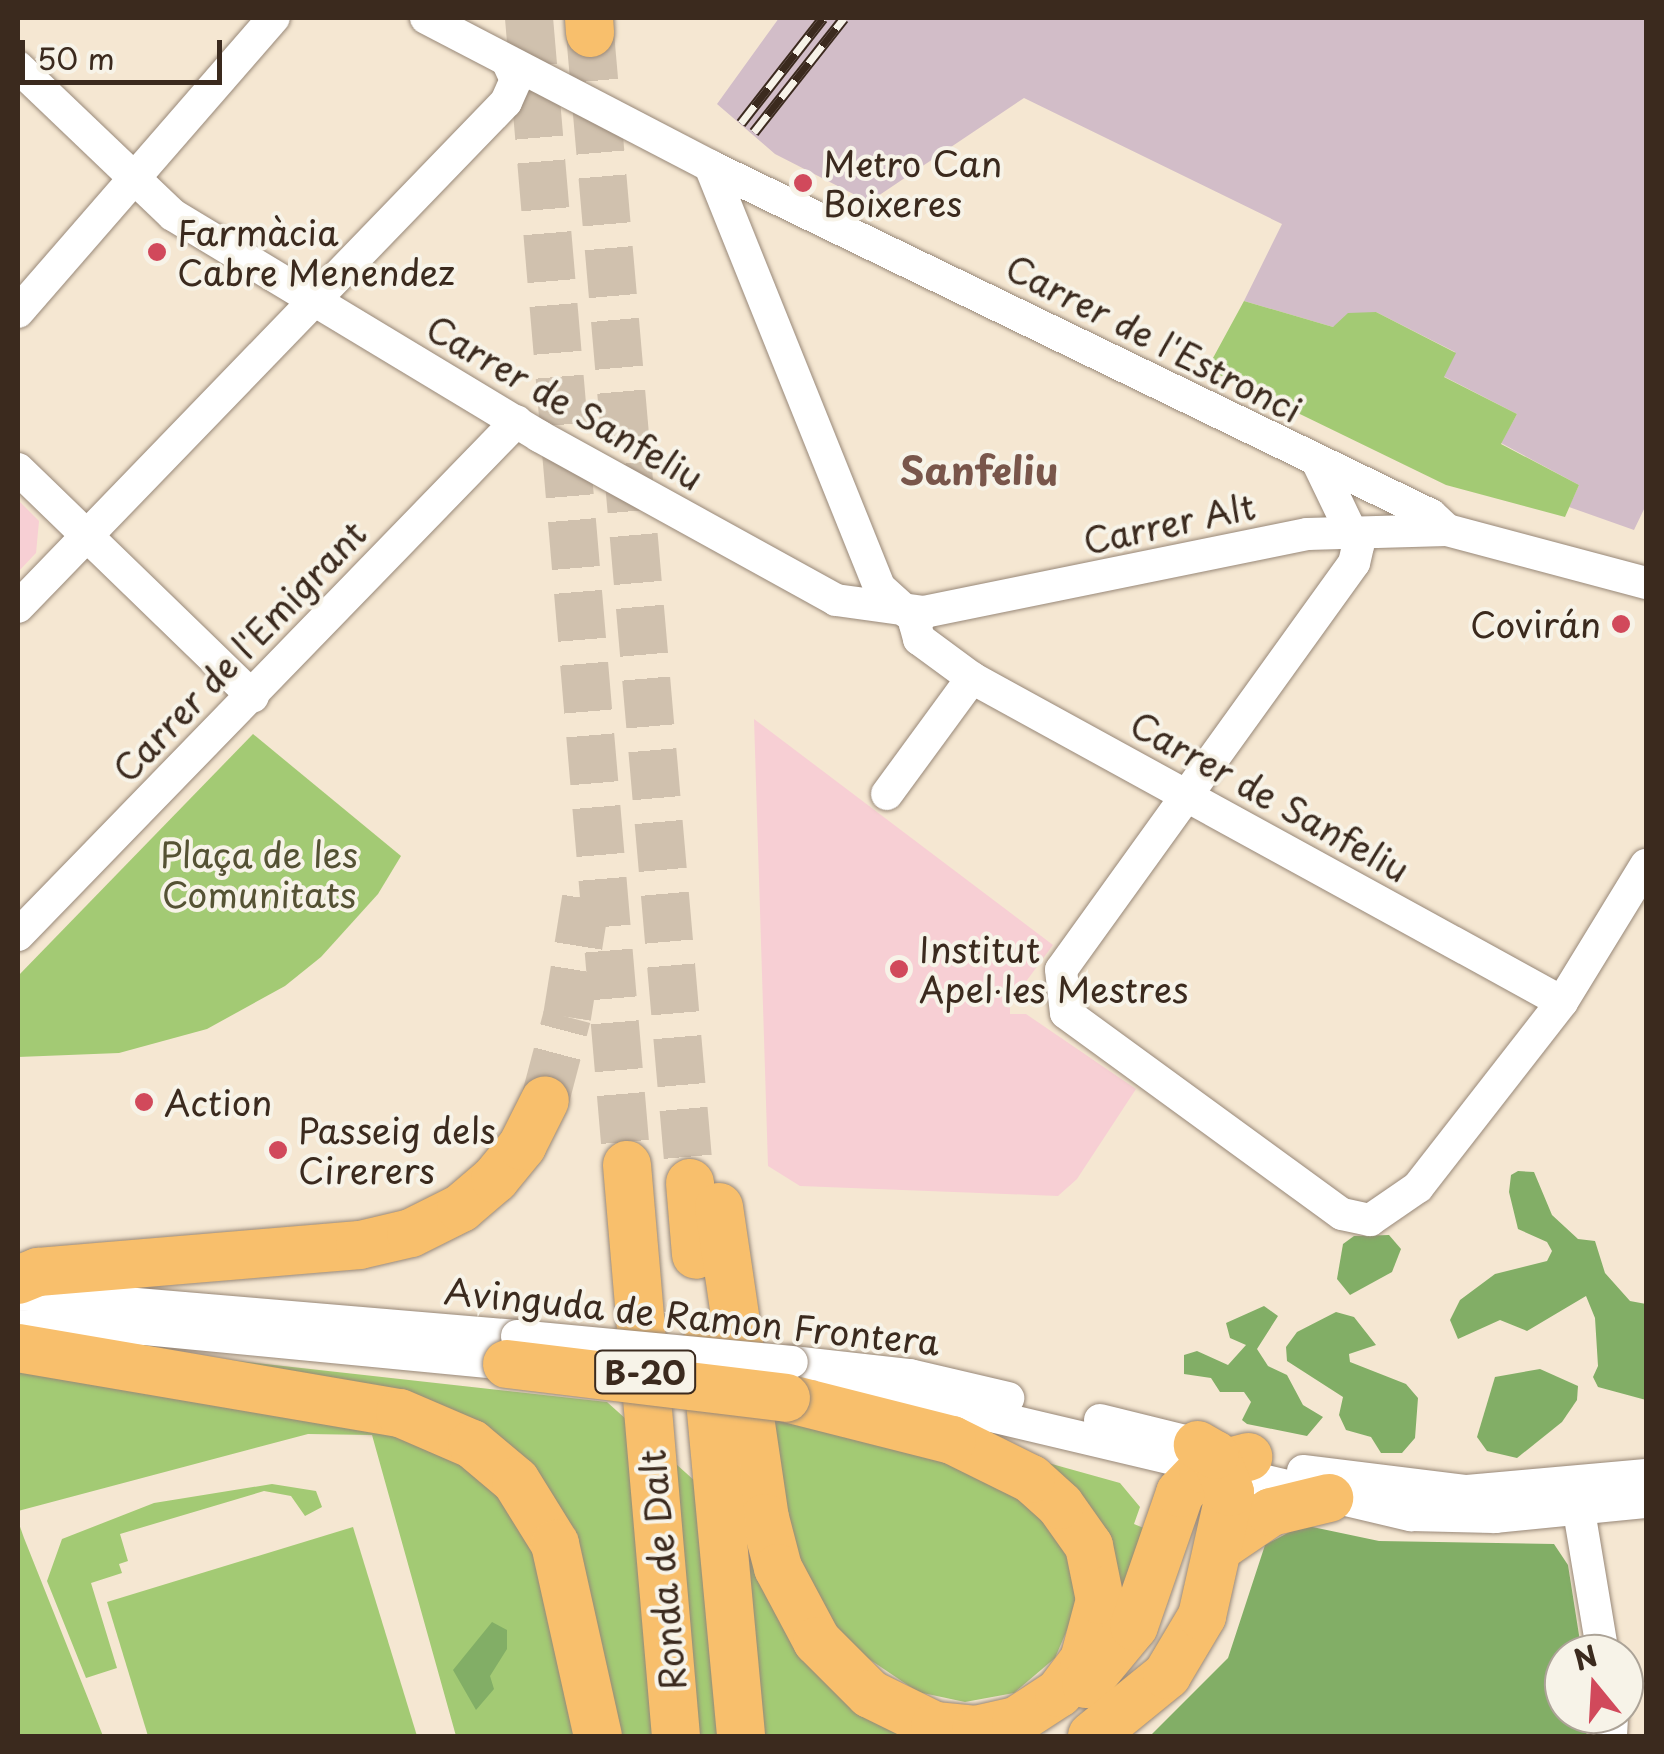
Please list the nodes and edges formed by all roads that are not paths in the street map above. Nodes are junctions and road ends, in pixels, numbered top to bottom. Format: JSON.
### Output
{"nodes":[{"id":1,"x":274,"y":18,"type":"edge"},
{"id":2,"x":426,"y":18,"type":"edge"},
{"id":3,"x":508,"y":63,"type":"junction"},
{"id":4,"x":18,"y":67,"type":"edge"},
{"id":5,"x":710,"y":166,"type":"junction"},
{"id":6,"x":131,"y":178,"type":"junction"},
{"id":7,"x":314,"y":299,"type":"junction"},
{"id":8,"x":18,"y":312,"type":"edge"},
{"id":9,"x":517,"y":421,"type":"junction"},
{"id":10,"x":1318,"y":464,"type":"junction"},
{"id":11,"x":18,"y":469,"type":"edge"},
{"id":12,"x":1447,"y":530,"type":"junction"},
{"id":13,"x":1352,"y":532,"type":"junction"},
{"id":14,"x":88,"y":536,"type":"junction"},
{"id":15,"x":1646,"y":583,"type":"edge"},
{"id":16,"x":18,"y":608,"type":"edge"},
{"id":17,"x":916,"y":612,"type":"junction"},
{"id":18,"x":972,"y":678,"type":"junction"},
{"id":19,"x":253,"y":696,"type":"junction"},
{"id":20,"x":887,"y":794,"type":"dead end"},
{"id":21,"x":1188,"y":796,"type":"junction"},
{"id":22,"x":1642,"y":878,"type":"edge"},
{"id":23,"x":18,"y":935,"type":"edge"},
{"id":24,"x":1562,"y":1002,"type":"junction"},
{"id":25,"x":545,"y":1100,"type":"tunnel mouth"},
{"id":26,"x":627,"y":1165,"type":"tunnel mouth"},
{"id":27,"x":18,"y":1280,"type":"edge"},
{"id":28,"x":18,"y":1294,"type":"edge"},
{"id":29,"x":18,"y":1326,"type":"edge"},
{"id":30,"x":18,"y":1348,"type":"edge"},
{"id":31,"x":512,"y":1350,"type":"junction"},
{"id":32,"x":786,"y":1382,"type":"junction"},
{"id":33,"x":1218,"y":1461,"type":"junction"},
{"id":34,"x":1646,"y":1475,"type":"edge"},
{"id":35,"x":1328,"y":1498,"type":"junction"},
{"id":36,"x":1646,"y":1502,"type":"edge"},
{"id":37,"x":1579,"y":1511,"type":"junction"},
{"id":38,"x":1221,"y":1546,"type":"junction"},
{"id":39,"x":1600,"y":1634,"type":"edge"},
{"id":40,"x":1016,"y":1721,"type":"junction"},
{"id":41,"x":598,"y":1736,"type":"edge"},
{"id":42,"x":676,"y":1736,"type":"edge"},
{"id":43,"x":741,"y":1736,"type":"edge"},
{"id":44,"x":1092,"y":1736,"type":"edge"}],
"edges":[{"from":1,"to":6,"type":"street"},
{"from":2,"to":3,"type":"street","name":"Carrer de l'Estronci"},
{"from":3,"to":5,"type":"street","name":"Carrer de l'Estronci"},
{"from":3,"to":7,"type":"street"},
{"from":4,"to":6,"type":"street","name":"Carrer de Sanfeliu"},
{"from":5,"to":10,"type":"street","name":"Carrer de l'Estronci"},
{"from":5,"to":17,"type":"street"},
{"from":6,"to":7,"type":"street","name":"Carrer de Sanfeliu"},
{"from":6,"to":8,"type":"street"},
{"from":7,"to":9,"type":"street","name":"Carrer de Sanfeliu"},
{"from":7,"to":14,"type":"street"},
{"from":9,"to":17,"type":"street","name":"Carrer de Sanfeliu"},
{"from":9,"to":19,"type":"street","name":"Carrer de l'Emigrant"},
{"from":10,"to":12,"type":"street","name":"Carrer de l'Estronci"},
{"from":10,"to":13,"type":"street"},
{"from":11,"to":14,"type":"street"},
{"from":12,"to":13,"type":"street","name":"Carrer Alt"},
{"from":12,"to":15,"type":"street","name":"Carrer de l'Estronci"},
{"from":13,"to":17,"type":"street","name":"Carrer Alt"},
{"from":13,"to":21,"type":"street"},
{"from":14,"to":16,"type":"street"},
{"from":14,"to":19,"type":"street"},
{"from":17,"to":18,"type":"street","name":"Carrer de Sanfeliu"},
{"from":18,"to":20,"type":"street"},
{"from":18,"to":21,"type":"street","name":"Carrer de Sanfeliu"},
{"from":19,"to":23,"type":"street","name":"Carrer de l'Emigrant"},
{"from":21,"to":24,"type":"street","name":"Carrer de Sanfeliu"},
{"from":21,"to":24,"type":"street"},
{"from":22,"to":24,"type":"street"},
{"from":25,"to":27,"type":"highway"},
{"from":26,"to":42,"type":"highway","name":"Ronda de Dalt","number":"B-20"},
{"from":28,"to":31,"type":"street","name":"Avinguda de Ramon Frontera"},
{"from":29,"to":31,"type":"street","name":"Avinguda de Ramon Frontera"},
{"from":30,"to":41,"type":"highway"},
{"from":31,"to":32,"type":"highway","bridge":true},
{"from":32,"to":33,"type":"street","name":"Avinguda de Ramon Frontera"},
{"from":32,"to":40,"type":"highway"},
{"from":33,"to":34,"type":"street","name":"Avinguda de Ramon Frontera"},
{"from":33,"to":35,"type":"street","name":"Avinguda de Ramon Frontera"},
{"from":33,"to":38,"type":"highway"},
{"from":33,"to":40,"type":"highway"},
{"from":35,"to":37,"type":"street","name":"Avinguda de Ramon Frontera"},
{"from":35,"to":38,"type":"highway"},
{"from":36,"to":37,"type":"street","name":"Avinguda de Ramon Frontera"},
{"from":37,"to":39,"type":"street"},
{"from":38,"to":44,"type":"highway"},
{"from":40,"to":43,"type":"highway","name":"Ronda de Dalt","number":"B-20"}]}
